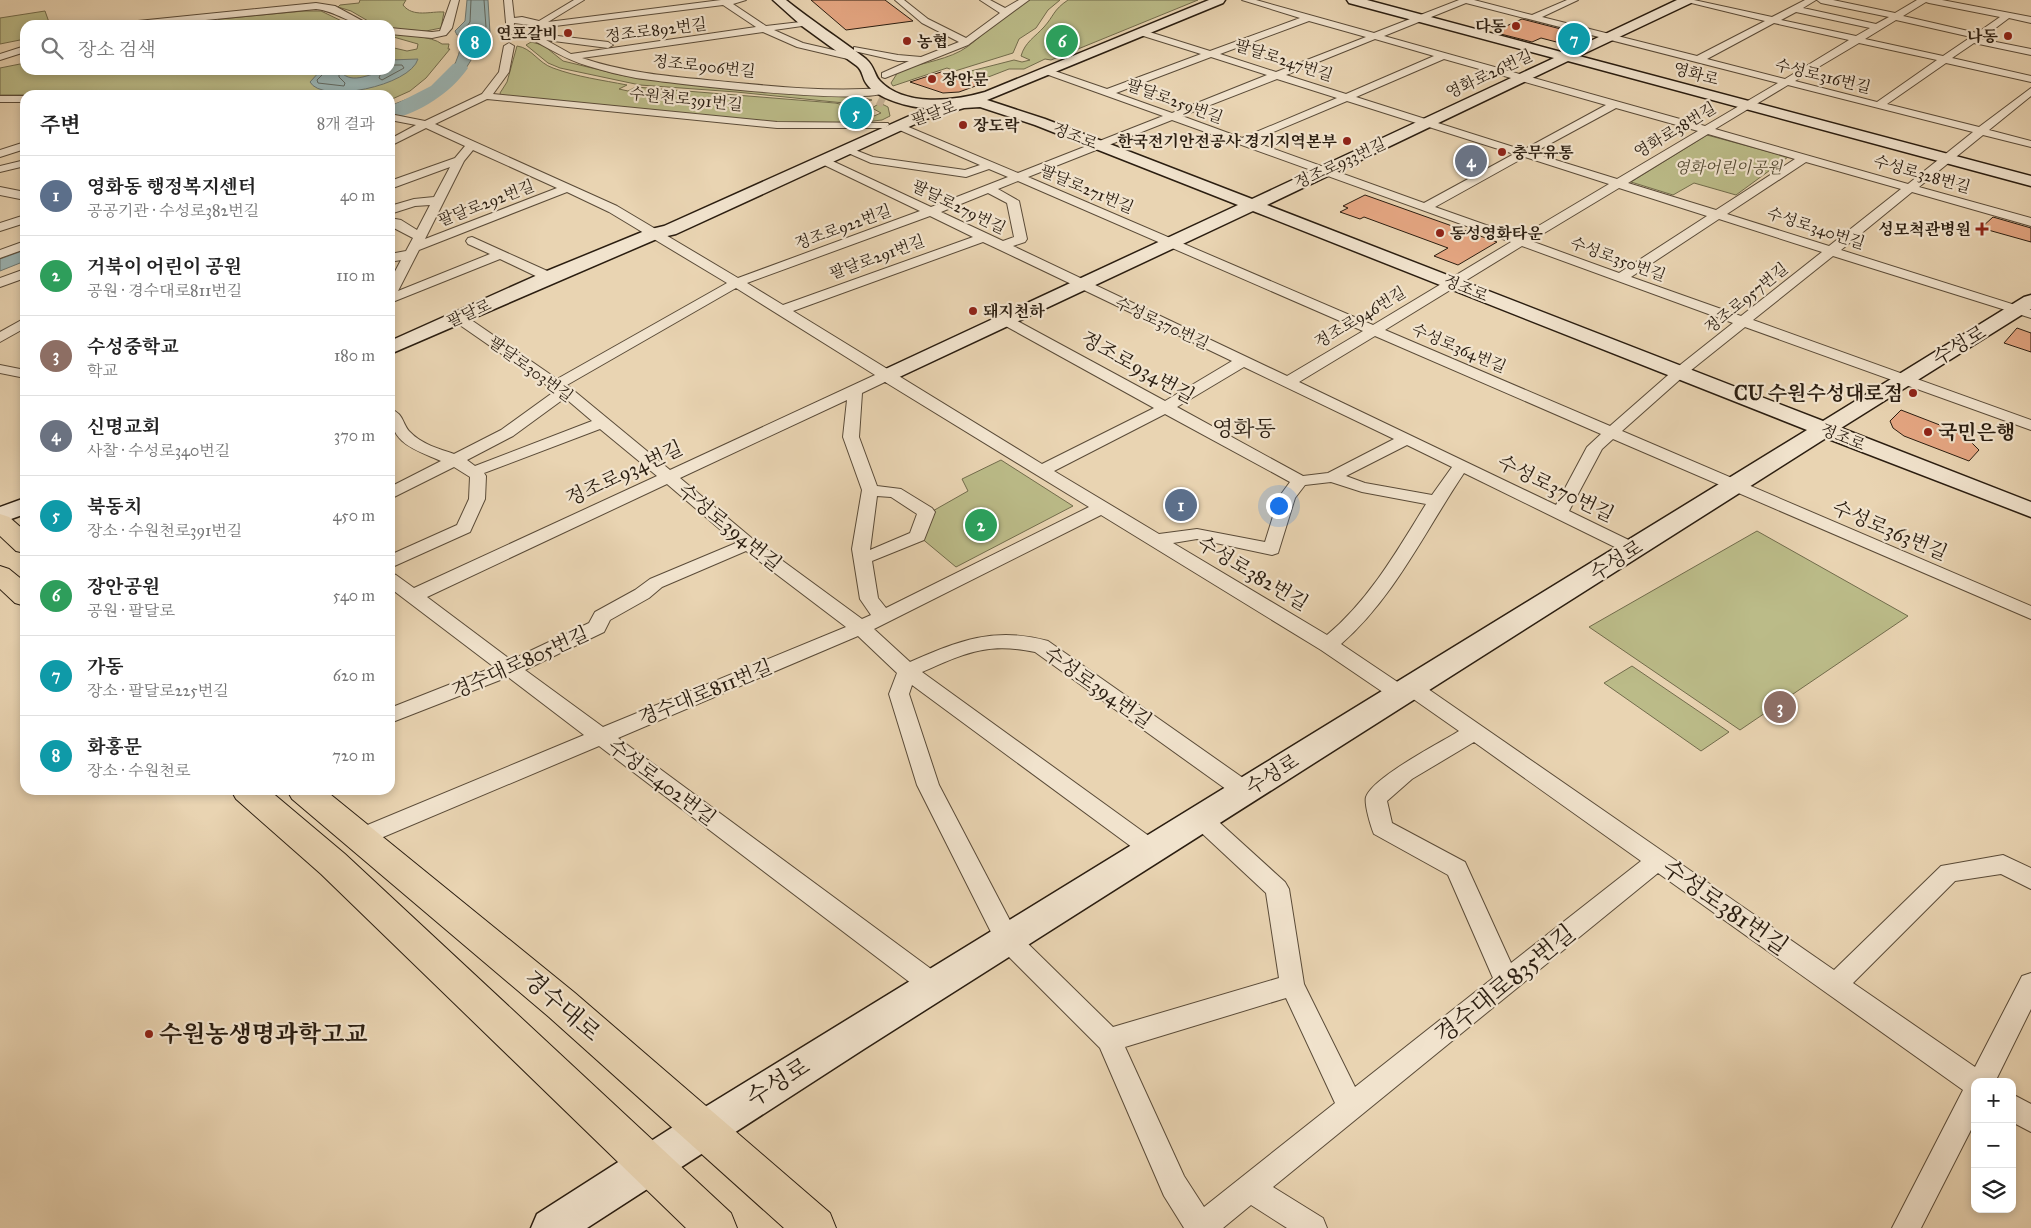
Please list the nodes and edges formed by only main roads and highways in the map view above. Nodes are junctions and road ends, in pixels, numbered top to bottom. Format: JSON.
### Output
{"nodes":[{"id":1,"x":0,"y":522,"type":"edge"},
{"id":2,"x":20,"y":540,"type":"edge"},
{"id":3,"x":0,"y":575,"type":"edge"},
{"id":4,"x":20,"y":593,"type":"edge"},
{"id":5,"x":253,"y":795,"type":"edge"},
{"id":6,"x":309,"y":795,"type":"edge"},
{"id":7,"x":716,"y":1228,"type":"edge"},
{"id":8,"x":815,"y":1228,"type":"edge"}],
"edges":[{"from":1,"to":2,"type":"main road"},
{"from":3,"to":4,"type":"main road"},
{"from":5,"to":7,"type":"main road"},
{"from":6,"to":8,"type":"main road","name":"경수대로"}]}
